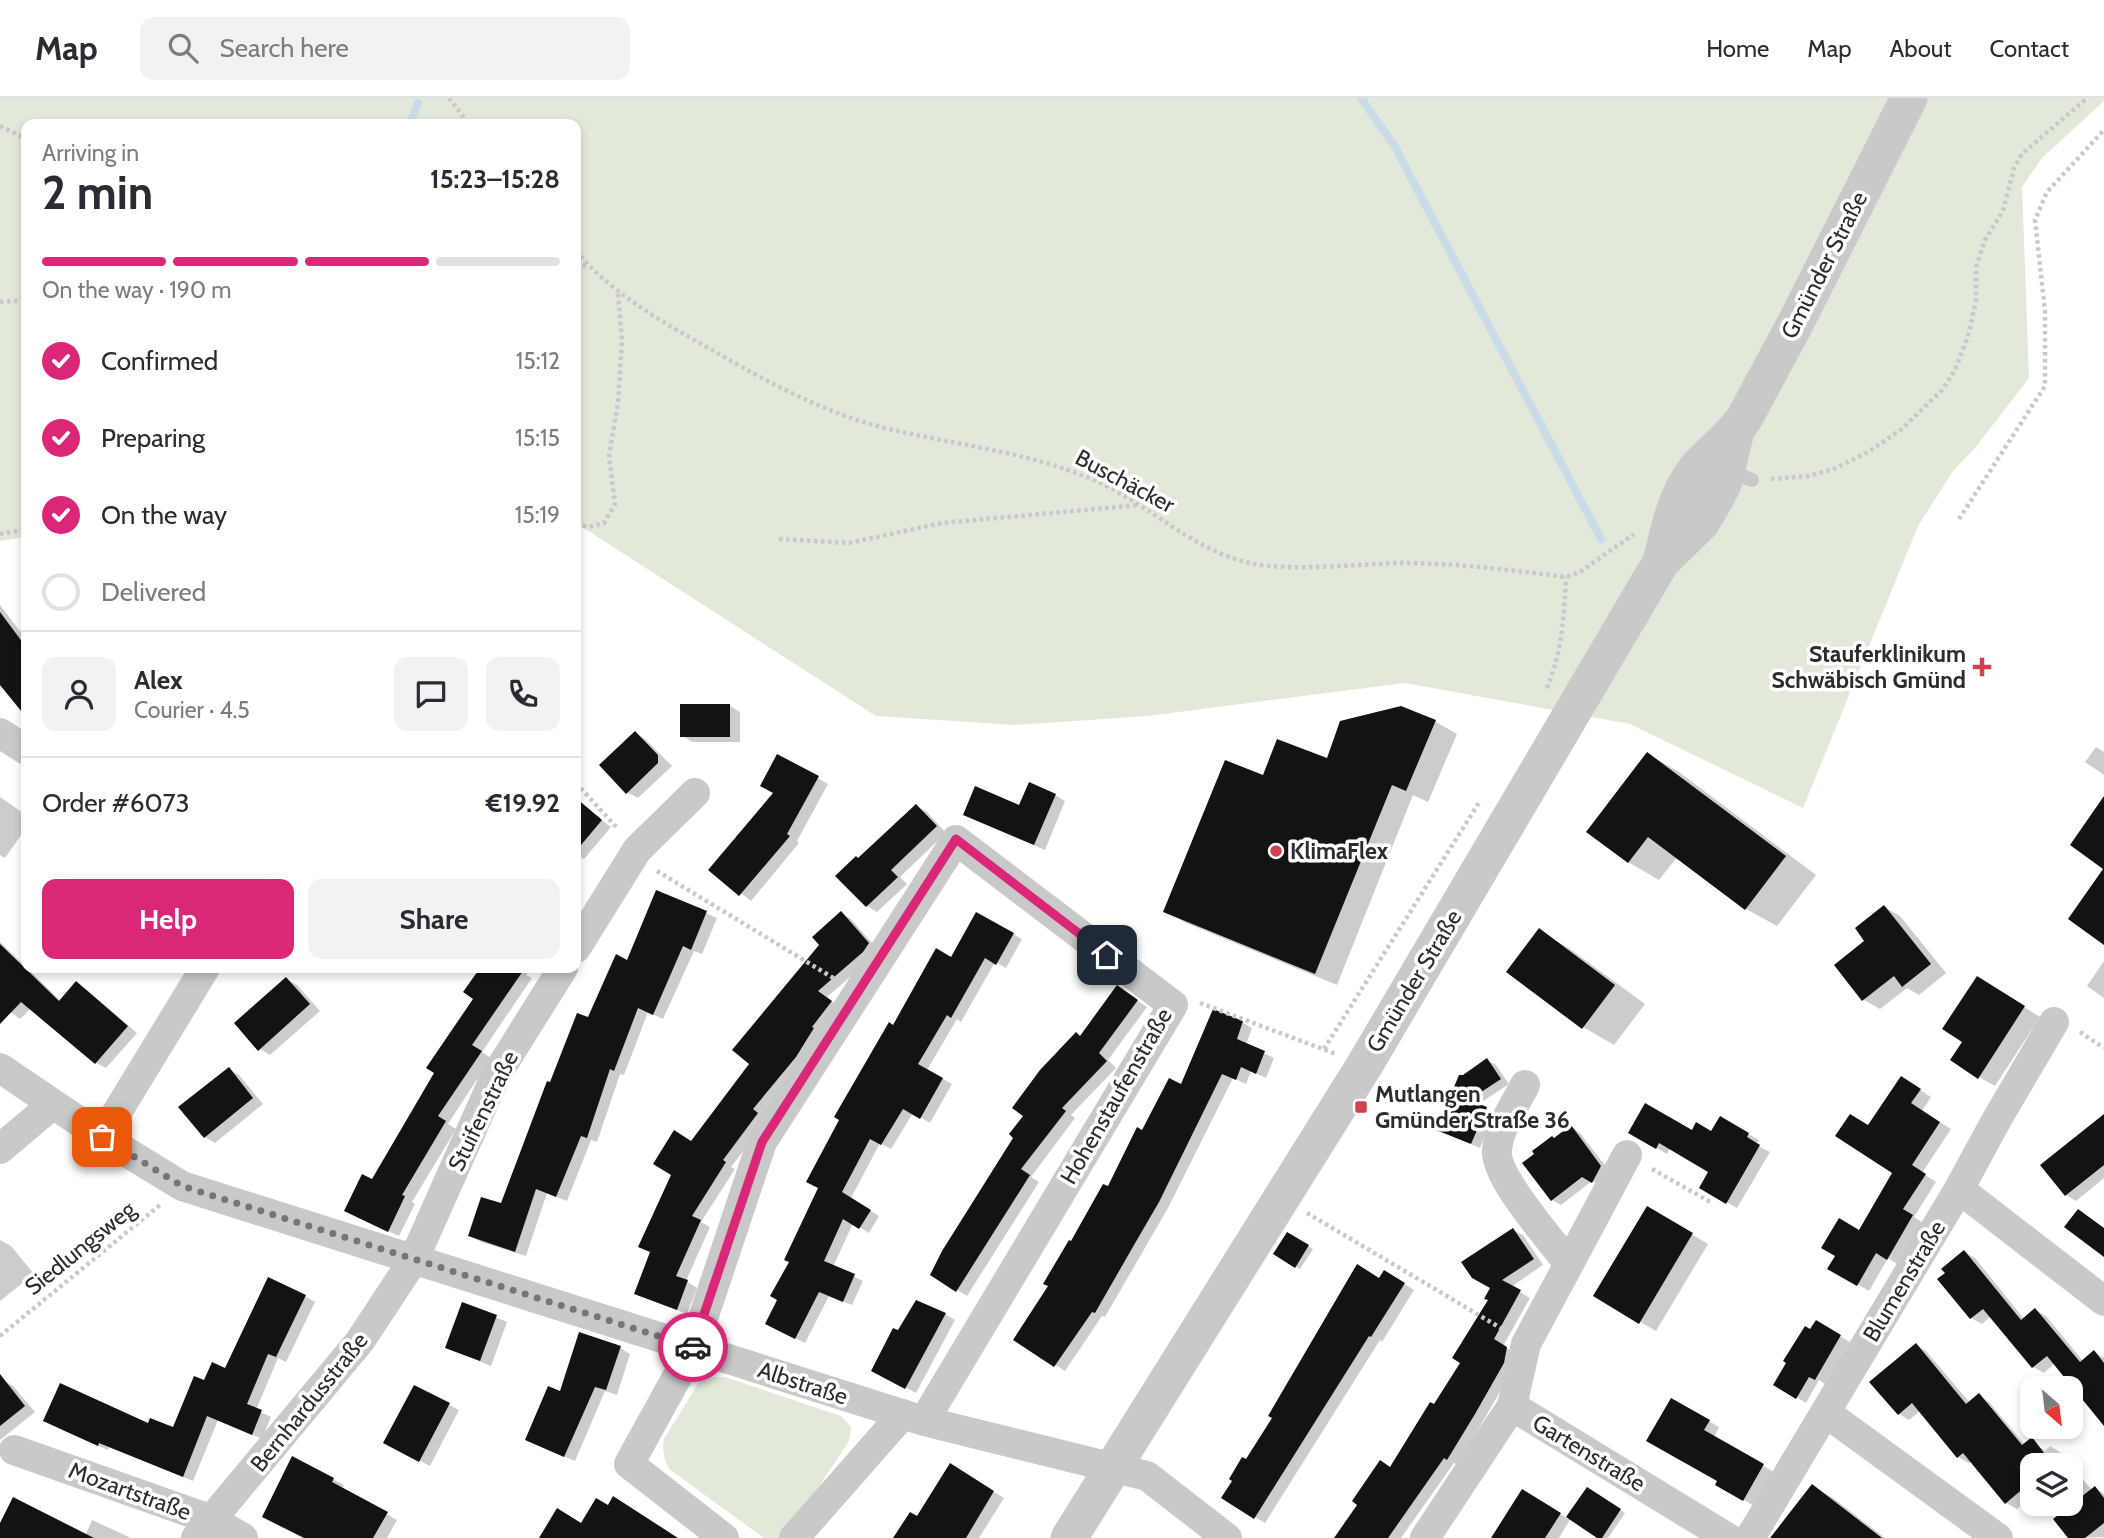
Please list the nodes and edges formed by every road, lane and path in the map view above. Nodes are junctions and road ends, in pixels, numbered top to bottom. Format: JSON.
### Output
{"nodes":[{"id":1,"x":449,"y":98,"type":"edge"},
{"id":2,"x":1909,"y":98,"type":"edge"},
{"id":3,"x":2087,"y":98,"type":"edge"},
{"id":4,"x":465,"y":119,"type":"edge"},
{"id":5,"x":0,"y":126,"type":"edge"},
{"id":6,"x":2104,"y":130,"type":"edge"},
{"id":7,"x":21,"y":136,"type":"edge"},
{"id":8,"x":581,"y":257,"type":"edge"},
{"id":9,"x":581,"y":265,"type":"edge"},
{"id":10,"x":589,"y":267,"type":"junction"},
{"id":11,"x":618,"y":292,"type":"junction"},
{"id":12,"x":21,"y":300,"type":"edge"},
{"id":13,"x":0,"y":302,"type":"edge"},
{"id":14,"x":1728,"y":470,"type":"junction"},
{"id":15,"x":1140,"y":505,"type":"junction"},
{"id":16,"x":1959,"y":519,"type":"dead end"},
{"id":17,"x":1674,"y":520,"type":"junction"},
{"id":18,"x":581,"y":525,"type":"edge"},
{"id":19,"x":21,"y":530,"type":"edge"},
{"id":20,"x":0,"y":534,"type":"edge"},
{"id":21,"x":779,"y":539,"type":"dead end"},
{"id":22,"x":1566,"y":577,"type":"junction"},
{"id":23,"x":1543,"y":698,"type":"dead end"},
{"id":24,"x":0,"y":733,"type":"edge"},
{"id":25,"x":21,"y":747,"type":"edge"},
{"id":26,"x":581,"y":788,"type":"edge"},
{"id":27,"x":1487,"y":790,"type":"dead end"},
{"id":28,"x":695,"y":793,"type":"dead end"},
{"id":29,"x":637,"y":850,"type":"junction"},
{"id":30,"x":581,"y":940,"type":"edge"},
{"id":31,"x":202,"y":973,"type":"edge"},
{"id":32,"x":561,"y":973,"type":"edge"},
{"id":33,"x":858,"y":992,"type":"junction"},
{"id":34,"x":1173,"y":1005,"type":"junction"},
{"id":35,"x":2054,"y":1022,"type":"dead end"},
{"id":36,"x":0,"y":1068,"type":"edge"},
{"id":37,"x":1525,"y":1085,"type":"dead end"},
{"id":38,"x":53,"y":1104,"type":"junction"},
{"id":39,"x":102,"y":1137,"type":"junction"},
{"id":40,"x":0,"y":1149,"type":"edge"},
{"id":41,"x":1627,"y":1155,"type":"joint"},
{"id":42,"x":182,"y":1186,"type":"junction"},
{"id":43,"x":1959,"y":1189,"type":"junction"},
{"id":44,"x":1282,"y":1198,"type":"junction"},
{"id":45,"x":1712,"y":1203,"type":"dead end"},
{"id":46,"x":414,"y":1259,"type":"junction"},
{"id":47,"x":1569,"y":1264,"type":"junction"},
{"id":48,"x":2104,"y":1301,"type":"edge"},
{"id":49,"x":1506,"y":1331,"type":"dead end"},
{"id":50,"x":0,"y":1336,"type":"edge"},
{"id":51,"x":692,"y":1348,"type":"junction"},
{"id":52,"x":1512,"y":1406,"type":"junction"},
{"id":53,"x":1825,"y":1412,"type":"junction"},
{"id":54,"x":914,"y":1418,"type":"junction"},
{"id":55,"x":14,"y":1450,"type":"dead end"},
{"id":56,"x":1131,"y":1472,"type":"junction"},
{"id":57,"x":204,"y":1529,"type":"edge"},
{"id":58,"x":243,"y":1538,"type":"edge"},
{"id":59,"x":724,"y":1538,"type":"edge"},
{"id":60,"x":794,"y":1538,"type":"edge"},
{"id":61,"x":1069,"y":1538,"type":"edge"},
{"id":62,"x":1227,"y":1538,"type":"edge"},
{"id":63,"x":1425,"y":1538,"type":"edge"},
{"id":64,"x":1728,"y":1538,"type":"edge"},
{"id":65,"x":1750,"y":1538,"type":"edge"},
{"id":66,"x":1998,"y":1538,"type":"edge"}],
"edges":[{"from":1,"to":4,"type":"path"},
{"from":2,"to":14,"type":"street","name":"Gmünder Straße"},
{"from":3,"to":14,"type":"path"},
{"from":5,"to":7,"type":"path"},
{"from":6,"to":16,"type":"path"},
{"from":8,"to":10,"type":"path"},
{"from":9,"to":10,"type":"path"},
{"from":10,"to":11,"type":"path","name":"Buschäcker"},
{"from":11,"to":15,"type":"path","name":"Buschäcker"},
{"from":11,"to":18,"type":"path"},
{"from":12,"to":13,"type":"path"},
{"from":14,"to":17,"type":"street","name":"Gmünder Straße"},
{"from":15,"to":21,"type":"path"},
{"from":15,"to":22,"type":"path","name":"Buschäcker"},
{"from":17,"to":22,"type":"path"},
{"from":17,"to":44,"type":"street","name":"Gmünder Straße"},
{"from":19,"to":20,"type":"path"},
{"from":22,"to":23,"type":"path"},
{"from":24,"to":25,"type":"street"},
{"from":26,"to":29,"type":"path"},
{"from":27,"to":34,"type":"path"},
{"from":28,"to":29,"type":"street"},
{"from":29,"to":30,"type":"street"},
{"from":29,"to":33,"type":"path"},
{"from":31,"to":39,"type":"street"},
{"from":32,"to":46,"type":"street","name":"Stuifenstraße"},
{"from":33,"to":34,"type":"street","name":"Hohenstaufenstraße"},
{"from":33,"to":51,"type":"street"},
{"from":34,"to":54,"type":"street","name":"Hohenstaufenstraße"},
{"from":35,"to":43,"type":"street","name":"Blumenstraße"},
{"from":36,"to":38,"type":"street","name":"Albstraße"},
{"from":37,"to":47,"type":"street"},
{"from":38,"to":39,"type":"street","name":"Albstraße"},
{"from":38,"to":40,"type":"street"},
{"from":39,"to":42,"type":"street","name":"Albstraße"},
{"from":41,"to":45,"type":"path"},
{"from":41,"to":47,"type":"street"},
{"from":42,"to":46,"type":"street","name":"Albstraße"},
{"from":42,"to":50,"type":"path","name":"Siedlungsweg"},
{"from":43,"to":48,"type":"street"},
{"from":43,"to":53,"type":"street","name":"Blumenstraße"},
{"from":44,"to":49,"type":"path"},
{"from":44,"to":56,"type":"street","name":"Gmünder Straße"},
{"from":46,"to":51,"type":"street","name":"Albstraße"},
{"from":46,"to":57,"type":"street","name":"Bernhardusstraße"},
{"from":47,"to":52,"type":"street"},
{"from":51,"to":54,"type":"street","name":"Albstraße"},
{"from":51,"to":59,"type":"street"},
{"from":52,"to":63,"type":"street","name":"Gartenstraße"},
{"from":52,"to":64,"type":"street","name":"Gartenstraße"},
{"from":53,"to":65,"type":"street","name":"Blumenstraße"},
{"from":53,"to":66,"type":"street"},
{"from":54,"to":56,"type":"street","name":"Albstraße"},
{"from":54,"to":60,"type":"street","name":"Hohenstaufenstraße"},
{"from":55,"to":57,"type":"street","name":"Mozartstraße"},
{"from":56,"to":61,"type":"street","name":"Gmünder Straße"},
{"from":56,"to":62,"type":"street"},
{"from":57,"to":58,"type":"street","name":"Mozartstraße"}]}
